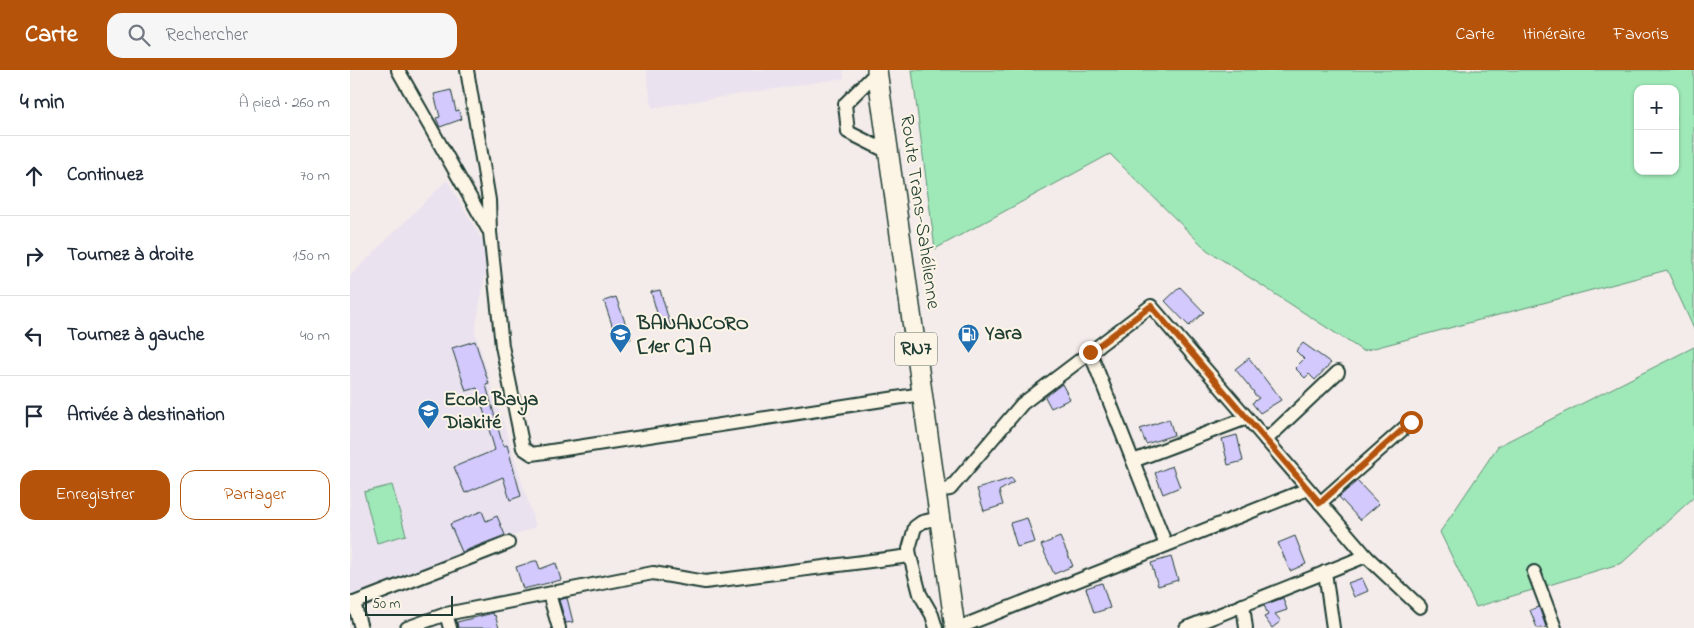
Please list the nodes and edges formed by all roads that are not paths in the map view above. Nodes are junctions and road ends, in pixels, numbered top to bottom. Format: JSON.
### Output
{"nodes":[{"id":1,"x":398,"y":70,"type":"edge"},
{"id":2,"x":467,"y":70,"type":"edge"},
{"id":3,"x":877,"y":71,"type":"edge"},
{"id":4,"x":888,"y":152,"type":"junction"},
{"id":5,"x":490,"y":232,"type":"junction"},
{"id":6,"x":1090,"y":352,"type":"junction"},
{"id":7,"x":1338,"y":372,"type":"dead end"},
{"id":8,"x":922,"y":394,"type":"junction"},
{"id":9,"x":1247,"y":418,"type":"junction"},
{"id":10,"x":1411,"y":422,"type":"dead end"},
{"id":11,"x":1266,"y":440,"type":"junction"},
{"id":12,"x":1133,"y":462,"type":"junction"},
{"id":13,"x":1308,"y":488,"type":"junction"},
{"id":14,"x":936,"y":491,"type":"junction"},
{"id":15,"x":1320,"y":503,"type":"junction"},
{"id":16,"x":940,"y":518,"type":"junction"},
{"id":17,"x":508,"y":543,"type":"dead end"},
{"id":18,"x":1166,"y":545,"type":"junction"},
{"id":19,"x":910,"y":556,"type":"junction"},
{"id":20,"x":1366,"y":556,"type":"junction"},
{"id":21,"x":1326,"y":572,"type":"junction"},
{"id":22,"x":1534,"y":572,"type":"dead end"},
{"id":23,"x":549,"y":594,"type":"junction"},
{"id":24,"x":352,"y":603,"type":"edge"},
{"id":25,"x":1243,"y":605,"type":"junction"},
{"id":26,"x":1420,"y":607,"type":"dead end"},
{"id":27,"x":446,"y":614,"type":"junction"},
{"id":28,"x":362,"y":628,"type":"edge"},
{"id":29,"x":407,"y":628,"type":"edge"},
{"id":30,"x":450,"y":628,"type":"edge"},
{"id":31,"x":559,"y":628,"type":"edge"},
{"id":32,"x":936,"y":628,"type":"edge"},
{"id":33,"x":957,"y":628,"type":"edge"},
{"id":34,"x":1186,"y":628,"type":"edge"},
{"id":35,"x":1246,"y":628,"type":"edge"},
{"id":36,"x":1333,"y":628,"type":"edge"},
{"id":37,"x":1555,"y":628,"type":"edge"}],
"edges":[{"from":1,"to":5,"type":"street"},
{"from":2,"to":5,"type":"street"},
{"from":3,"to":4,"type":"highway","name":"Route Trans-Sahélienne","number":"RN7"},
{"from":3,"to":4,"type":"street"},
{"from":4,"to":8,"type":"highway","name":"Route Trans-Sahélienne","number":"RN7"},
{"from":5,"to":8,"type":"street"},
{"from":6,"to":9,"type":"street"},
{"from":6,"to":12,"type":"street"},
{"from":6,"to":14,"type":"street"},
{"from":7,"to":11,"type":"street"},
{"from":8,"to":14,"type":"highway","name":"Route Trans-Sahélienne","number":"RN7"},
{"from":9,"to":11,"type":"street"},
{"from":9,"to":12,"type":"street"},
{"from":10,"to":15,"type":"street"},
{"from":11,"to":13,"type":"street"},
{"from":12,"to":18,"type":"street"},
{"from":13,"to":15,"type":"street"},
{"from":13,"to":18,"type":"street"},
{"from":14,"to":16,"type":"highway","name":"Route Trans-Sahélienne","number":"RN7"},
{"from":15,"to":20,"type":"street"},
{"from":16,"to":19,"type":"street"},
{"from":16,"to":33,"type":"highway","name":"Route Trans-Sahélienne","number":"RN7"},
{"from":17,"to":24,"type":"street"},
{"from":18,"to":33,"type":"street"},
{"from":19,"to":23,"type":"street"},
{"from":19,"to":32,"type":"street"},
{"from":20,"to":21,"type":"street"},
{"from":20,"to":26,"type":"street"},
{"from":21,"to":25,"type":"street"},
{"from":21,"to":36,"type":"street"},
{"from":22,"to":37,"type":"street"},
{"from":23,"to":27,"type":"street"},
{"from":23,"to":31,"type":"street"},
{"from":24,"to":28,"type":"street"},
{"from":25,"to":34,"type":"street"},
{"from":25,"to":35,"type":"street"},
{"from":27,"to":29,"type":"street"},
{"from":27,"to":30,"type":"street"}]}
